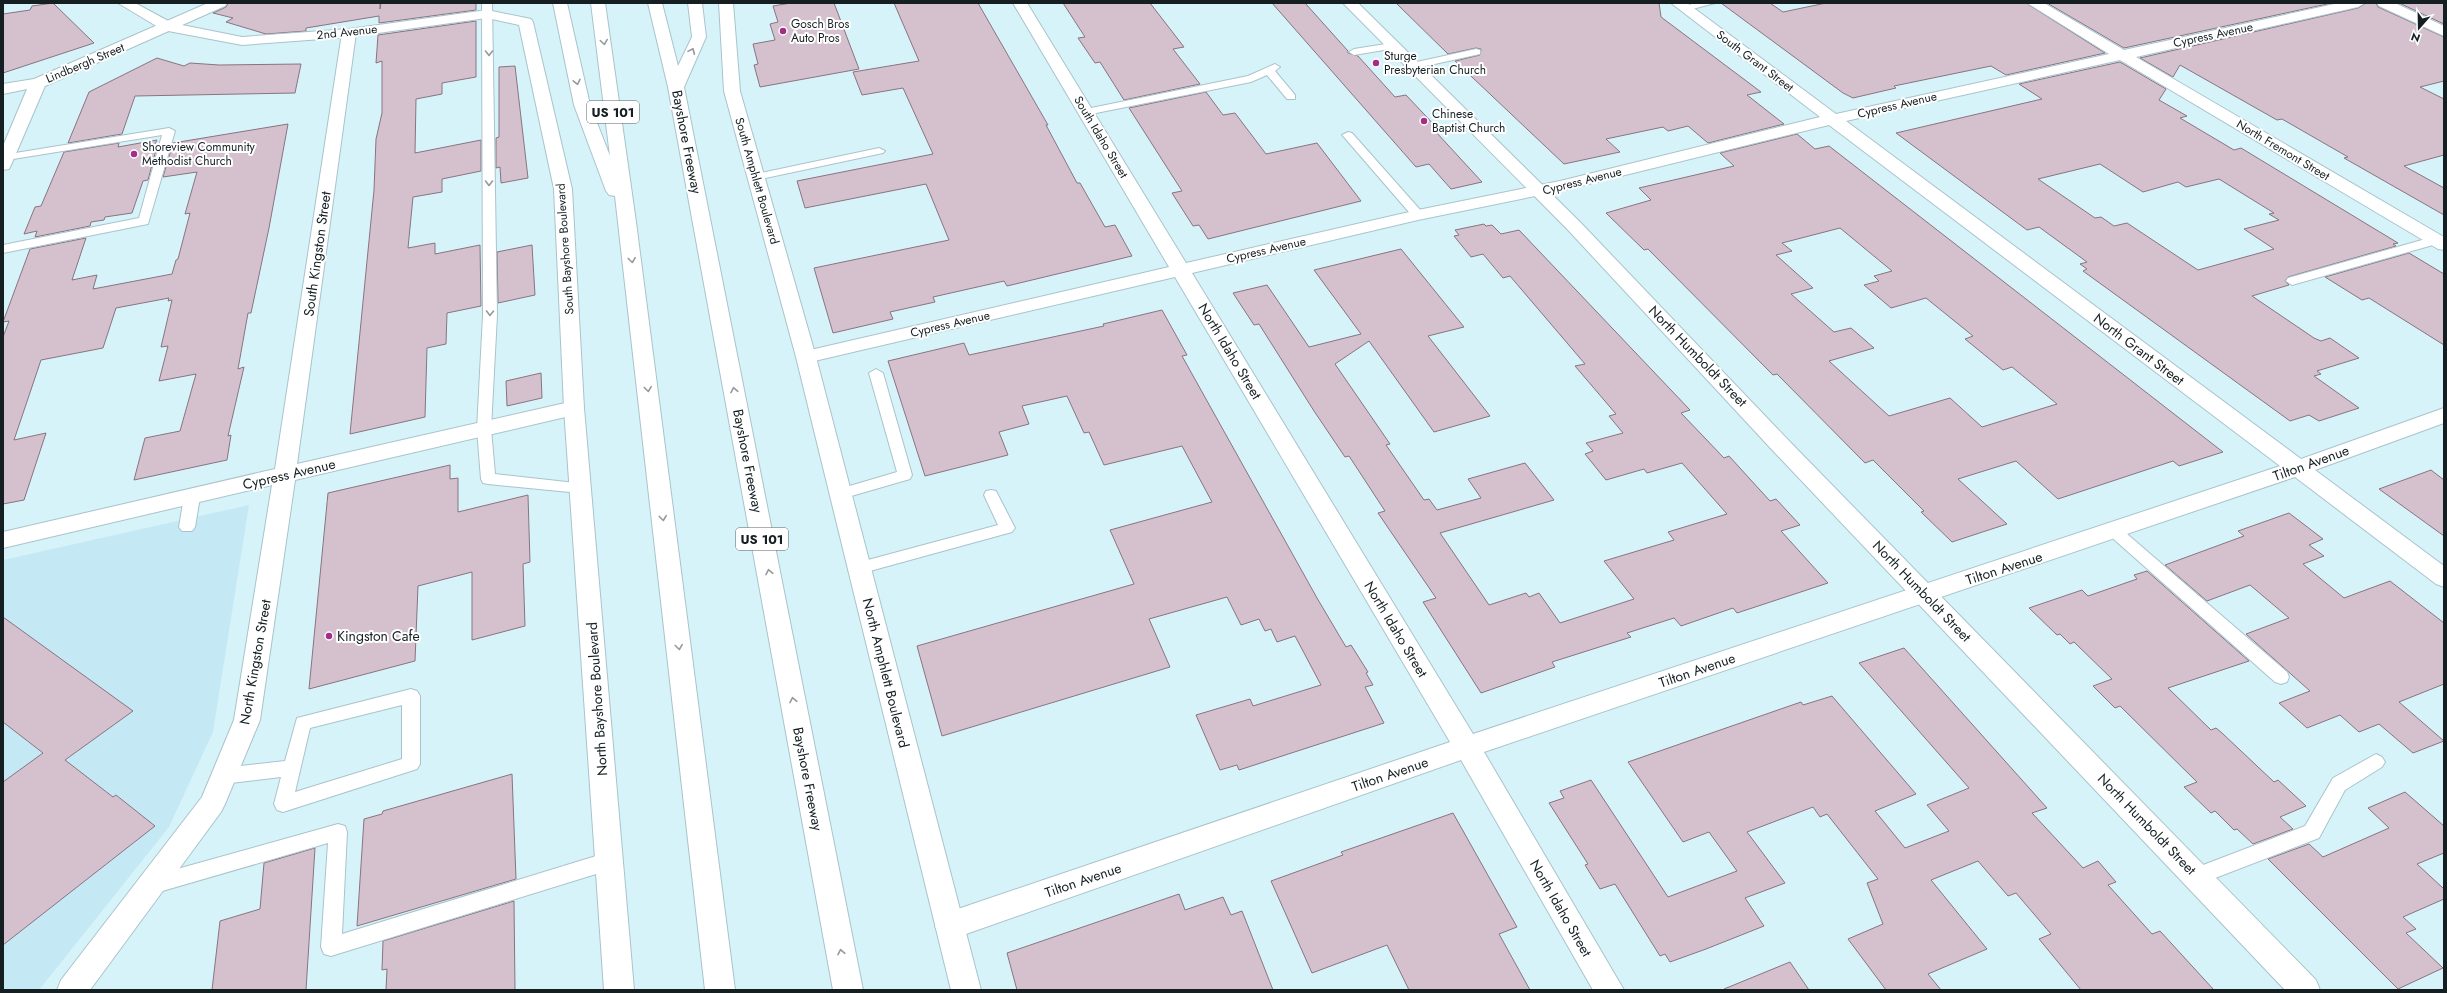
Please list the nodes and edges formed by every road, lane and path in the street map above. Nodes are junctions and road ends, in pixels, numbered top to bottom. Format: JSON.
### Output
{"nodes":[{"id":1,"x":125,"y":3,"type":"edge"},
{"id":2,"x":220,"y":3,"type":"edge"},
{"id":3,"x":560,"y":3,"type":"edge"},
{"id":4,"x":598,"y":3,"type":"edge"},
{"id":5,"x":655,"y":3,"type":"edge"},
{"id":6,"x":696,"y":3,"type":"edge"},
{"id":7,"x":726,"y":3,"type":"edge"},
{"id":8,"x":1020,"y":3,"type":"edge"},
{"id":9,"x":1350,"y":3,"type":"edge"},
{"id":10,"x":1710,"y":3,"type":"edge"},
{"id":11,"x":2034,"y":3,"type":"edge"},
{"id":12,"x":2358,"y":3,"type":"edge"},
{"id":13,"x":2384,"y":3,"type":"edge"},
{"id":14,"x":1681,"y":5,"type":"edge"},
{"id":15,"x":487,"y":8,"type":"edge"},
{"id":16,"x":526,"y":22,"type":"joint"},
{"id":17,"x":168,"y":27,"type":"junction"},
{"id":18,"x":2444,"y":32,"type":"edge"},
{"id":19,"x":349,"y":33,"type":"junction"},
{"id":20,"x":1392,"y":46,"type":"junction"},
{"id":21,"x":1354,"y":52,"type":"dead end"},
{"id":22,"x":1476,"y":52,"type":"dead end"},
{"id":23,"x":2123,"y":55,"type":"junction"},
{"id":24,"x":1412,"y":66,"type":"junction"},
{"id":25,"x":38,"y":83,"type":"junction"},
{"id":26,"x":676,"y":87,"type":"junction"},
{"id":27,"x":3,"y":89,"type":"edge"},
{"id":28,"x":1291,"y":97,"type":"dead end"},
{"id":29,"x":1086,"y":112,"type":"junction"},
{"id":30,"x":1833,"y":119,"type":"junction"},
{"id":31,"x":1348,"y":135,"type":"dead end"},
{"id":32,"x":879,"y":151,"type":"dead end"},
{"id":33,"x":5,"y":161,"type":"edge"},
{"id":34,"x":756,"y":177,"type":"junction"},
{"id":35,"x":1539,"y":191,"type":"junction"},
{"id":36,"x":1418,"y":215,"type":"junction"},
{"id":37,"x":627,"y":222,"type":"junction"},
{"id":38,"x":2440,"y":242,"type":"edge"},
{"id":39,"x":3,"y":249,"type":"edge"},
{"id":40,"x":1181,"y":270,"type":"junction"},
{"id":41,"x":2292,"y":281,"type":"dead end"},
{"id":42,"x":806,"y":357,"type":"junction"},
{"id":43,"x":876,"y":373,"type":"dead end"},
{"id":44,"x":574,"y":408,"type":"junction"},
{"id":45,"x":2444,"y":416,"type":"edge"},
{"id":46,"x":484,"y":429,"type":"junction"},
{"id":47,"x":2299,"y":468,"type":"junction"},
{"id":48,"x":286,"y":475,"type":"junction"},
{"id":49,"x":580,"y":488,"type":"junction"},
{"id":50,"x":841,"y":494,"type":"junction"},
{"id":51,"x":991,"y":495,"type":"dead end"},
{"id":52,"x":192,"y":497,"type":"junction"},
{"id":53,"x":188,"y":527,"type":"dead end"},
{"id":54,"x":2114,"y":531,"type":"junction"},
{"id":55,"x":3,"y":540,"type":"edge"},
{"id":56,"x":859,"y":568,"type":"junction"},
{"id":57,"x":2444,"y":578,"type":"edge"},
{"id":58,"x":1925,"y":594,"type":"junction"},
{"id":59,"x":2281,"y":677,"type":"dead end"},
{"id":60,"x":1467,"y":747,"type":"junction"},
{"id":61,"x":2376,"y":762,"type":"dead end"},
{"id":62,"x":292,"y":768,"type":"junction"},
{"id":63,"x":224,"y":776,"type":"junction"},
{"id":64,"x":609,"y":861,"type":"junction"},
{"id":65,"x":2197,"y":876,"type":"junction"},
{"id":66,"x":151,"y":885,"type":"junction"},
{"id":67,"x":950,"y":926,"type":"junction"},
{"id":68,"x":72,"y":990,"type":"edge"},
{"id":69,"x":619,"y":990,"type":"edge"},
{"id":70,"x":720,"y":990,"type":"edge"},
{"id":71,"x":848,"y":990,"type":"edge"},
{"id":72,"x":966,"y":990,"type":"edge"},
{"id":73,"x":1609,"y":990,"type":"edge"},
{"id":74,"x":2305,"y":990,"type":"edge"}],
"edges":[{"from":1,"to":17,"type":"main road"},
{"from":2,"to":17,"type":"main road","name":"Lindbergh Street"},
{"from":3,"to":37,"type":"main road","one_way":true},
{"from":4,"to":37,"type":"main road","number":"US 101","one_way":true},
{"from":5,"to":26,"type":"main road","name":"Bayshore Freeway","number":"US 101"},
{"from":26,"to":6,"type":"main road","one_way":true},
{"from":7,"to":34,"type":"main road","name":"South Amphlett Boulevard"},
{"from":8,"to":29,"type":"main road","name":"South Idaho Street"},
{"from":9,"to":20,"type":"main road","name":"North Humboldt Street"},
{"from":10,"to":14,"type":"lane"},
{"from":11,"to":23,"type":"main road","name":"North Fremont Street"},
{"from":12,"to":23,"type":"main road","name":"Cypress Avenue"},
{"from":13,"to":18,"type":"main road"},
{"from":14,"to":30,"type":"main road","name":"South Grant Street"},
{"from":15,"to":16,"type":"main road","name":"2nd Avenue"},
{"from":15,"to":19,"type":"main road","name":"2nd Avenue"},
{"from":15,"to":46,"type":"lane","one_way":true},
{"from":16,"to":44,"type":"main road","name":"South Bayshore Boulevard"},
{"from":17,"to":19,"type":"main road","name":"2nd Avenue"},
{"from":17,"to":25,"type":"main road","name":"Lindbergh Street"},
{"from":19,"to":48,"type":"main road","name":"South Kingston Street"},
{"from":20,"to":21,"type":"lane"},
{"from":20,"to":24,"type":"main road","name":"North Humboldt Street"},
{"from":22,"to":24,"type":"lane"},
{"from":23,"to":30,"type":"main road","name":"Cypress Avenue"},
{"from":23,"to":38,"type":"main road","name":"North Fremont Street"},
{"from":24,"to":35,"type":"main road","name":"North Humboldt Street"},
{"from":25,"to":27,"type":"main road"},
{"from":25,"to":33,"type":"main road","name":"Lindbergh Street"},
{"from":71,"to":26,"type":"main road","name":"Bayshore Freeway","number":"US 101","one_way":true},
{"from":28,"to":29,"type":"lane"},
{"from":29,"to":40,"type":"main road","name":"South Idaho Street"},
{"from":30,"to":35,"type":"main road","name":"Cypress Avenue"},
{"from":30,"to":47,"type":"main road","name":"North Grant Street"},
{"from":31,"to":36,"type":"lane"},
{"from":32,"to":34,"type":"lane"},
{"from":33,"to":39,"type":"lane"},
{"from":34,"to":42,"type":"main road","name":"South Amphlett Boulevard"},
{"from":35,"to":36,"type":"main road","name":"Cypress Avenue"},
{"from":35,"to":58,"type":"main road","name":"North Humboldt Street"},
{"from":36,"to":40,"type":"main road","name":"Cypress Avenue"},
{"from":37,"to":70,"type":"main road","number":"US 101","one_way":true},
{"from":38,"to":41,"type":"lane"},
{"from":40,"to":42,"type":"main road","name":"Cypress Avenue"},
{"from":40,"to":60,"type":"main road","name":"North Idaho Street"},
{"from":42,"to":50,"type":"main road","name":"North Amphlett Boulevard"},
{"from":43,"to":50,"type":"lane"},
{"from":44,"to":46,"type":"main road","name":"Cypress Avenue"},
{"from":44,"to":49,"type":"main road","name":"North Bayshore Boulevard"},
{"from":45,"to":47,"type":"main road","name":"Tilton Avenue"},
{"from":46,"to":48,"type":"main road","name":"Cypress Avenue"},
{"from":46,"to":49,"type":"lane"},
{"from":47,"to":54,"type":"main road","name":"Tilton Avenue"},
{"from":47,"to":57,"type":"main road","name":"North Grant Street"},
{"from":48,"to":52,"type":"main road","name":"Cypress Avenue"},
{"from":48,"to":63,"type":"main road","name":"North Kingston Street"},
{"from":49,"to":64,"type":"main road","name":"North Bayshore Boulevard"},
{"from":50,"to":56,"type":"main road","name":"North Amphlett Boulevard"},
{"from":51,"to":56,"type":"lane"},
{"from":52,"to":53,"type":"lane"},
{"from":52,"to":55,"type":"main road","name":"Cypress Avenue"},
{"from":54,"to":58,"type":"main road","name":"Tilton Avenue"},
{"from":54,"to":59,"type":"lane"},
{"from":56,"to":67,"type":"main road","name":"North Amphlett Boulevard"},
{"from":58,"to":60,"type":"main road","name":"Tilton Avenue"},
{"from":58,"to":65,"type":"main road","name":"North Humboldt Street"},
{"from":60,"to":67,"type":"main road","name":"Tilton Avenue"},
{"from":60,"to":73,"type":"main road","name":"North Idaho Street"},
{"from":61,"to":65,"type":"lane"},
{"from":62,"to":62,"type":"lane"},
{"from":62,"to":63,"type":"lane"},
{"from":63,"to":66,"type":"main road","name":"North Kingston Street"},
{"from":64,"to":66,"type":"lane"},
{"from":64,"to":69,"type":"main road","name":"North Bayshore Boulevard"},
{"from":65,"to":74,"type":"main road","name":"North Humboldt Street"},
{"from":66,"to":68,"type":"main road","name":"North Kingston Street"},
{"from":67,"to":72,"type":"main road","name":"North Amphlett Boulevard"}]}
